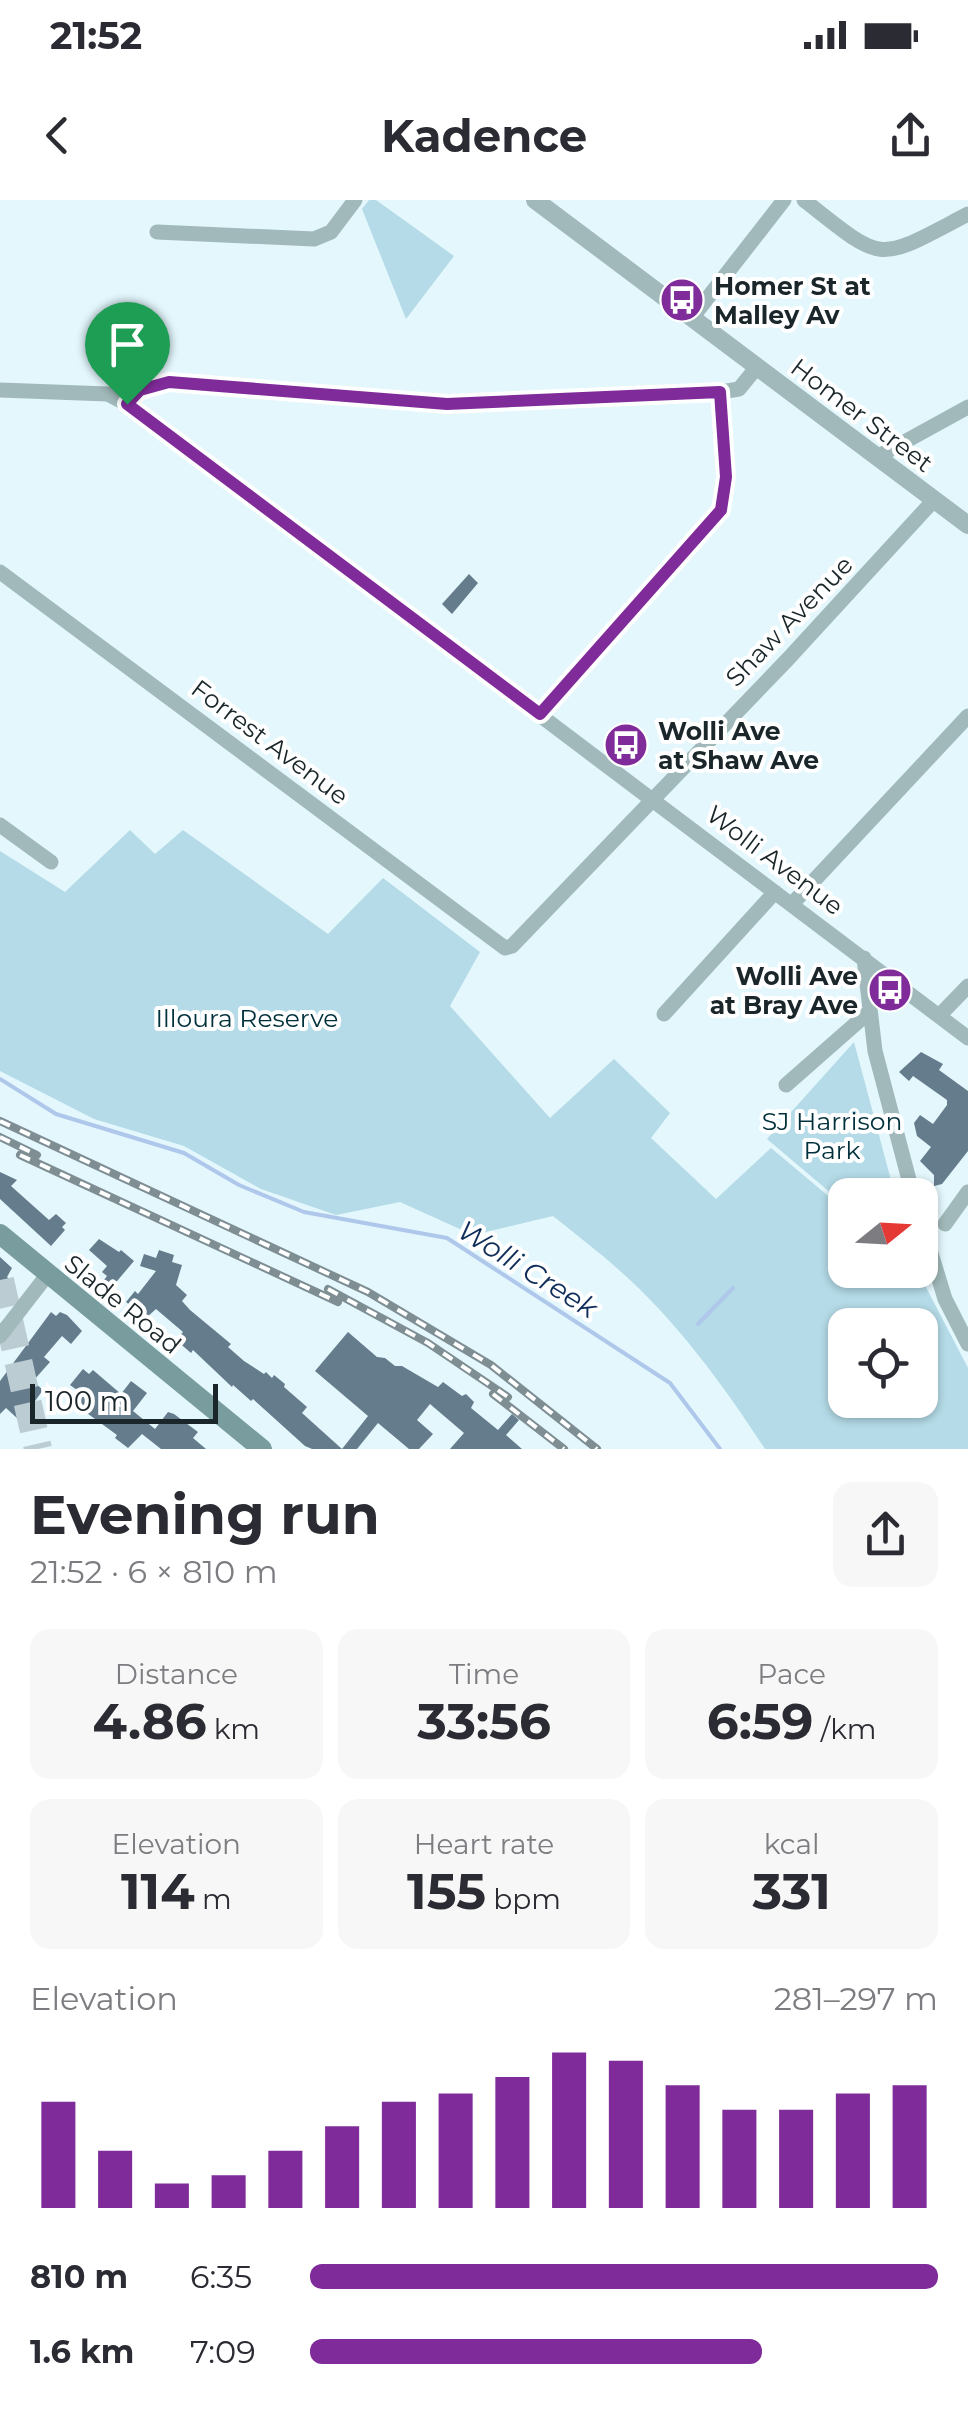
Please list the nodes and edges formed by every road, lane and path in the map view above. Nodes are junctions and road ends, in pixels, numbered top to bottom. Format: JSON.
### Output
{"nodes":[{"id":1,"x":355,"y":200,"type":"edge"},
{"id":2,"x":784,"y":200,"type":"edge"},
{"id":3,"x":804,"y":200,"type":"edge"},
{"id":4,"x":539,"y":201,"type":"edge"},
{"id":5,"x":968,"y":214,"type":"edge"},
{"id":6,"x":157,"y":232,"type":"dead end"},
{"id":7,"x":692,"y":318,"type":"junction"},
{"id":8,"x":757,"y":368,"type":"junction"},
{"id":9,"x":0,"y":390,"type":"edge"},
{"id":10,"x":720,"y":392,"type":"junction"},
{"id":11,"x":127,"y":404,"type":"junction"},
{"id":12,"x":968,"y":408,"type":"edge"},
{"id":13,"x":878,"y":457,"type":"junction"},
{"id":14,"x":934,"y":500,"type":"junction"},
{"id":15,"x":968,"y":525,"type":"edge"},
{"id":16,"x":0,"y":572,"type":"edge"},
{"id":17,"x":540,"y":714,"type":"junction"},
{"id":18,"x":968,"y":716,"type":"edge"},
{"id":19,"x":653,"y":799,"type":"junction"},
{"id":20,"x":0,"y":825,"type":"edge"},
{"id":21,"x":51,"y":862,"type":"dead end"},
{"id":22,"x":775,"y":892,"type":"junction"},
{"id":23,"x":792,"y":904,"type":"junction"},
{"id":24,"x":512,"y":946,"type":"joint"},
{"id":25,"x":864,"y":958,"type":"junction"},
{"id":26,"x":968,"y":986,"type":"edge"},
{"id":27,"x":870,"y":1012,"type":"junction"},
{"id":28,"x":664,"y":1014,"type":"dead end"},
{"id":29,"x":939,"y":1016,"type":"junction"},
{"id":30,"x":968,"y":1038,"type":"edge"},
{"id":31,"x":786,"y":1085,"type":"dead end"},
{"id":32,"x":909,"y":1178,"type":"edge"},
{"id":33,"x":968,"y":1192,"type":"edge"},
{"id":34,"x":945,"y":1224,"type":"dead end"},
{"id":35,"x":0,"y":1234,"type":"edge"},
{"id":36,"x":48,"y":1274,"type":"junction"},
{"id":37,"x":938,"y":1276,"type":"edge"},
{"id":38,"x":0,"y":1336,"type":"edge"},
{"id":39,"x":968,"y":1344,"type":"edge"},
{"id":40,"x":262,"y":1449,"type":"edge"}],
"edges":[{"from":1,"to":6,"type":"street"},
{"from":2,"to":7,"type":"street"},
{"from":3,"to":5,"type":"street"},
{"from":4,"to":7,"type":"street","name":"Homer Street"},
{"from":7,"to":8,"type":"street","name":"Homer Street"},
{"from":8,"to":10,"type":"street"},
{"from":8,"to":13,"type":"street","name":"Homer Street"},
{"from":9,"to":11,"type":"street","name":"Wolli Avenue"},
{"from":10,"to":11,"type":"street"},
{"from":10,"to":17,"type":"street"},
{"from":11,"to":17,"type":"street","name":"Wolli Avenue"},
{"from":12,"to":13,"type":"street"},
{"from":13,"to":14,"type":"street","name":"Homer Street"},
{"from":14,"to":15,"type":"street","name":"Homer Street"},
{"from":14,"to":19,"type":"street","name":"Shaw Avenue"},
{"from":16,"to":24,"type":"street","name":"Forrest Avenue"},
{"from":17,"to":19,"type":"street","name":"Wolli Avenue"},
{"from":18,"to":23,"type":"street"},
{"from":19,"to":22,"type":"street","name":"Wolli Avenue"},
{"from":19,"to":24,"type":"street","name":"Shaw Avenue"},
{"from":20,"to":21,"type":"street"},
{"from":22,"to":23,"type":"street","name":"Wolli Avenue"},
{"from":22,"to":28,"type":"street"},
{"from":23,"to":25,"type":"street","name":"Wolli Avenue"},
{"from":25,"to":27,"type":"street"},
{"from":25,"to":29,"type":"street","name":"Wolli Avenue"},
{"from":26,"to":29,"type":"street"},
{"from":27,"to":31,"type":"street"},
{"from":27,"to":32,"type":"street"},
{"from":29,"to":30,"type":"street","name":"Wolli Avenue"},
{"from":33,"to":34,"type":"street"},
{"from":35,"to":36,"type":"main road","name":"Slade Road"},
{"from":36,"to":38,"type":"street"},
{"from":36,"to":40,"type":"main road","name":"Slade Road"},
{"from":37,"to":39,"type":"street"}]}
